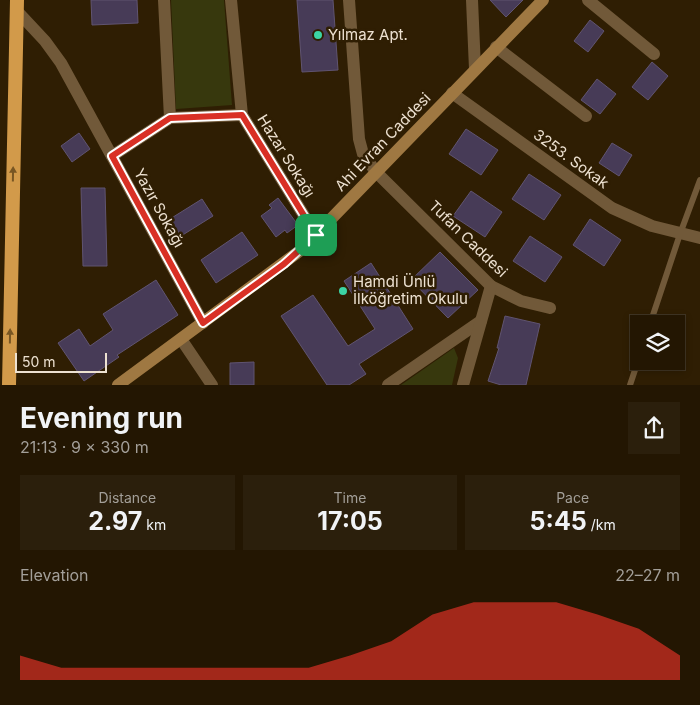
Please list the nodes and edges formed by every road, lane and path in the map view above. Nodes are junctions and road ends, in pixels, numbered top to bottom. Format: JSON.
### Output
{"nodes":[{"id":1,"x":164,"y":0,"type":"edge"},
{"id":2,"x":231,"y":0,"type":"edge"},
{"id":3,"x":348,"y":0,"type":"edge"},
{"id":4,"x":472,"y":0,"type":"edge"},
{"id":5,"x":543,"y":0,"type":"edge"},
{"id":6,"x":588,"y":0,"type":"edge"},
{"id":7,"x":17,"y":6,"type":"edge"},
{"id":8,"x":496,"y":47,"type":"junction"},
{"id":9,"x":654,"y":54,"type":"dead end"},
{"id":10,"x":475,"y":69,"type":"junction"},
{"id":11,"x":452,"y":93,"type":"junction"},
{"id":12,"x":242,"y":115,"type":"junction"},
{"id":13,"x":586,"y":116,"type":"dead end"},
{"id":14,"x":170,"y":118,"type":"junction"},
{"id":15,"x":112,"y":156,"type":"junction"},
{"id":16,"x":376,"y":172,"type":"junction"},
{"id":17,"x":700,"y":180,"type":"edge"},
{"id":18,"x":680,"y":234,"type":"junction"},
{"id":19,"x":316,"y":235,"type":"junction"},
{"id":20,"x":700,"y":238,"type":"edge"},
{"id":21,"x":491,"y":286,"type":"junction"},
{"id":22,"x":550,"y":308,"type":"dead end"},
{"id":23,"x":653,"y":315,"type":"edge"},
{"id":24,"x":481,"y":321,"type":"junction"},
{"id":25,"x":203,"y":323,"type":"junction"},
{"id":26,"x":181,"y":339,"type":"junction"},
{"id":27,"x":635,"y":370,"type":"edge"},
{"id":28,"x":9,"y":385,"type":"edge"},
{"id":29,"x":118,"y":385,"type":"edge"},
{"id":30,"x":212,"y":385,"type":"edge"},
{"id":31,"x":388,"y":385,"type":"edge"},
{"id":32,"x":464,"y":385,"type":"edge"},
{"id":33,"x":630,"y":385,"type":"edge"}],
"edges":[{"from":1,"to":14,"type":"street"},
{"from":2,"to":12,"type":"street","name":"Hazar Sokağı"},
{"from":3,"to":16,"type":"street","name":"Tufan Caddesi"},
{"from":4,"to":10,"type":"street"},
{"from":5,"to":8,"type":"main road","name":"Ahi Evran Caddesi"},
{"from":6,"to":9,"type":"street"},
{"from":7,"to":15,"type":"street","name":"Yazır Sokağı"},
{"from":28,"to":7,"type":"highway","one_way":true},
{"from":8,"to":10,"type":"main road","name":"Ahi Evran Caddesi"},
{"from":8,"to":13,"type":"street"},
{"from":10,"to":11,"type":"main road","name":"Ahi Evran Caddesi"},
{"from":11,"to":16,"type":"main road","name":"Ahi Evran Caddesi"},
{"from":11,"to":18,"type":"street","name":"3253. Sokak"},
{"from":12,"to":14,"type":"street"},
{"from":12,"to":19,"type":"street","name":"Hazar Sokağı"},
{"from":14,"to":15,"type":"street"},
{"from":15,"to":25,"type":"street","name":"Yazır Sokağı"},
{"from":16,"to":19,"type":"main road","name":"Ahi Evran Caddesi"},
{"from":16,"to":21,"type":"street","name":"Tufan Caddesi"},
{"from":17,"to":18,"type":"lane"},
{"from":18,"to":20,"type":"street","name":"3253. Sokak"},
{"from":18,"to":23,"type":"lane"},
{"from":19,"to":25,"type":"main road","name":"Ahi Evran Caddesi"},
{"from":21,"to":22,"type":"street","name":"Tufan Caddesi"},
{"from":21,"to":24,"type":"street"},
{"from":24,"to":31,"type":"street"},
{"from":24,"to":32,"type":"street"},
{"from":25,"to":26,"type":"main road","name":"Ahi Evran Caddesi"},
{"from":26,"to":29,"type":"main road","name":"Ahi Evran Caddesi"},
{"from":26,"to":30,"type":"street"},
{"from":27,"to":33,"type":"lane"}]}
